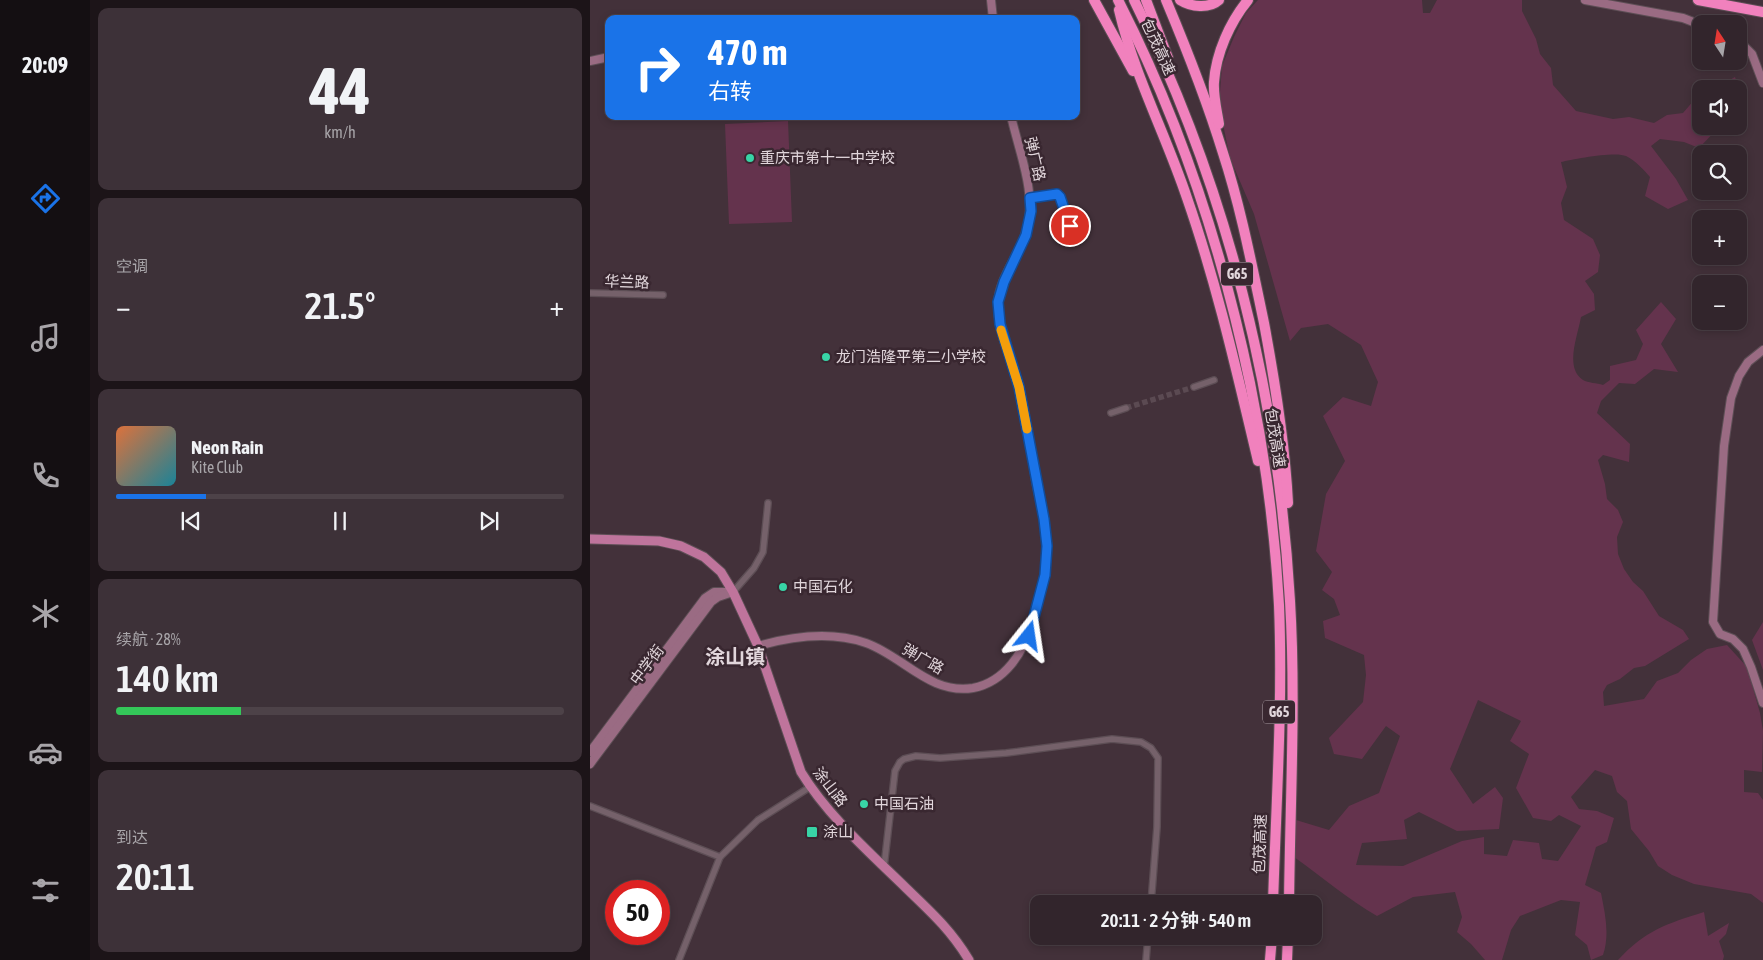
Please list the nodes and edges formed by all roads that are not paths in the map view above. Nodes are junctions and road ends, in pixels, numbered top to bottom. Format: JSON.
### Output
{"nodes":[{"id":1,"x":991,"y":0,"type":"edge"},
{"id":2,"x":1094,"y":0,"type":"edge"},
{"id":3,"x":1117,"y":0,"type":"edge"},
{"id":4,"x":1134,"y":0,"type":"edge"},
{"id":5,"x":1146,"y":0,"type":"edge"},
{"id":6,"x":1166,"y":0,"type":"edge"},
{"id":7,"x":1180,"y":0,"type":"edge"},
{"id":8,"x":1219,"y":0,"type":"edge"},
{"id":9,"x":1240,"y":0,"type":"edge"},
{"id":10,"x":1248,"y":0,"type":"edge"},
{"id":11,"x":1585,"y":0,"type":"edge"},
{"id":12,"x":1698,"y":0,"type":"edge"},
{"id":13,"x":1763,"y":12,"type":"edge"},
{"id":14,"x":993,"y":15,"type":"edge"},
{"id":15,"x":1233,"y":20,"type":"junction"},
{"id":16,"x":1692,"y":22,"type":"edge"},
{"id":17,"x":1748,"y":50,"type":"edge"},
{"id":18,"x":605,"y":58,"type":"edge"},
{"id":19,"x":590,"y":61,"type":"edge"},
{"id":20,"x":1763,"y":84,"type":"edge"},
{"id":21,"x":1177,"y":92,"type":"junction"},
{"id":22,"x":1012,"y":120,"type":"edge"},
{"id":23,"x":1160,"y":127,"type":"junction"},
{"id":24,"x":1224,"y":155,"type":"junction"},
{"id":25,"x":1030,"y":198,"type":"junction"},
{"id":26,"x":1075,"y":241,"type":"dead end"},
{"id":27,"x":590,"y":293,"type":"edge"},
{"id":28,"x":663,"y":295,"type":"dead end"},
{"id":29,"x":1763,"y":350,"type":"edge"},
{"id":30,"x":1214,"y":380,"type":"dead end"},
{"id":31,"x":1194,"y":386,"type":"tunnel mouth"},
{"id":32,"x":1126,"y":408,"type":"tunnel mouth"},
{"id":33,"x":1111,"y":413,"type":"dead end"},
{"id":34,"x":768,"y":503,"type":"dead end"},
{"id":35,"x":1272,"y":520,"type":"junction"},
{"id":36,"x":590,"y":539,"type":"edge"},
{"id":37,"x":1287,"y":562,"type":"junction"},
{"id":38,"x":732,"y":592,"type":"junction"},
{"id":39,"x":758,"y":646,"type":"junction"},
{"id":40,"x":1763,"y":702,"type":"edge"},
{"id":41,"x":590,"y":752,"type":"edge"},
{"id":42,"x":590,"y":764,"type":"edge"},
{"id":43,"x":810,"y":787,"type":"junction"},
{"id":44,"x":590,"y":806,"type":"edge"},
{"id":45,"x":720,"y":857,"type":"junction"},
{"id":46,"x":884,"y":867,"type":"junction"},
{"id":47,"x":1152,"y":895,"type":"edge"},
{"id":48,"x":1273,"y":895,"type":"edge"},
{"id":49,"x":1289,"y":895,"type":"edge"},
{"id":50,"x":1147,"y":945,"type":"edge"},
{"id":51,"x":1271,"y":945,"type":"edge"},
{"id":52,"x":1287,"y":945,"type":"edge"},
{"id":53,"x":679,"y":960,"type":"edge"},
{"id":54,"x":969,"y":960,"type":"edge"},
{"id":55,"x":1146,"y":960,"type":"edge"},
{"id":56,"x":1270,"y":960,"type":"edge"},
{"id":57,"x":1286,"y":960,"type":"edge"}],
"edges":[{"from":1,"to":14,"type":"street"},
{"from":2,"to":23,"type":"highway"},
{"from":3,"to":23,"type":"highway"},
{"from":3,"to":35,"type":"highway","name":"包茂高速","number":"G65"},
{"from":4,"to":21,"type":"highway","name":"包茂高速","number":"G65"},
{"from":5,"to":21,"type":"highway"},
{"from":6,"to":24,"type":"highway"},
{"from":7,"to":8,"type":"highway"},
{"from":9,"to":15,"type":"highway"},
{"from":10,"to":15,"type":"highway"},
{"from":11,"to":16,"type":"street"},
{"from":12,"to":13,"type":"highway"},
{"from":15,"to":24,"type":"highway"},
{"from":17,"to":20,"type":"street"},
{"from":18,"to":19,"type":"street"},
{"from":21,"to":37,"type":"highway","name":"包茂高速","number":"G65"},
{"from":22,"to":25,"type":"street","name":"弹广路"},
{"from":23,"to":35,"type":"highway"},
{"from":24,"to":37,"type":"highway"},
{"from":25,"to":26,"type":"street"},
{"from":25,"to":39,"type":"street","name":"弹广路"},
{"from":27,"to":28,"type":"street","name":"华兰路"},
{"from":29,"to":40,"type":"street"},
{"from":30,"to":31,"type":"street"},
{"from":32,"to":33,"type":"street"},
{"from":34,"to":38,"type":"street","name":"中学街"},
{"from":35,"to":48,"type":"highway","name":"包茂高速","number":"G65"},
{"from":36,"to":38,"type":"main road","name":"涂山路"},
{"from":37,"to":49,"type":"highway","name":"包茂高速","number":"G65"},
{"from":38,"to":39,"type":"main road","name":"涂山路"},
{"from":38,"to":41,"type":"street","name":"中学街"},
{"from":38,"to":42,"type":"street","name":"中学街"},
{"from":39,"to":43,"type":"main road","name":"涂山路"},
{"from":43,"to":45,"type":"street"},
{"from":43,"to":46,"type":"main road","name":"涂山路"},
{"from":44,"to":45,"type":"street"},
{"from":45,"to":53,"type":"street"},
{"from":46,"to":47,"type":"street"},
{"from":46,"to":54,"type":"main road","name":"涂山路"},
{"from":50,"to":55,"type":"street"},
{"from":51,"to":56,"type":"highway"},
{"from":52,"to":57,"type":"highway"}]}
